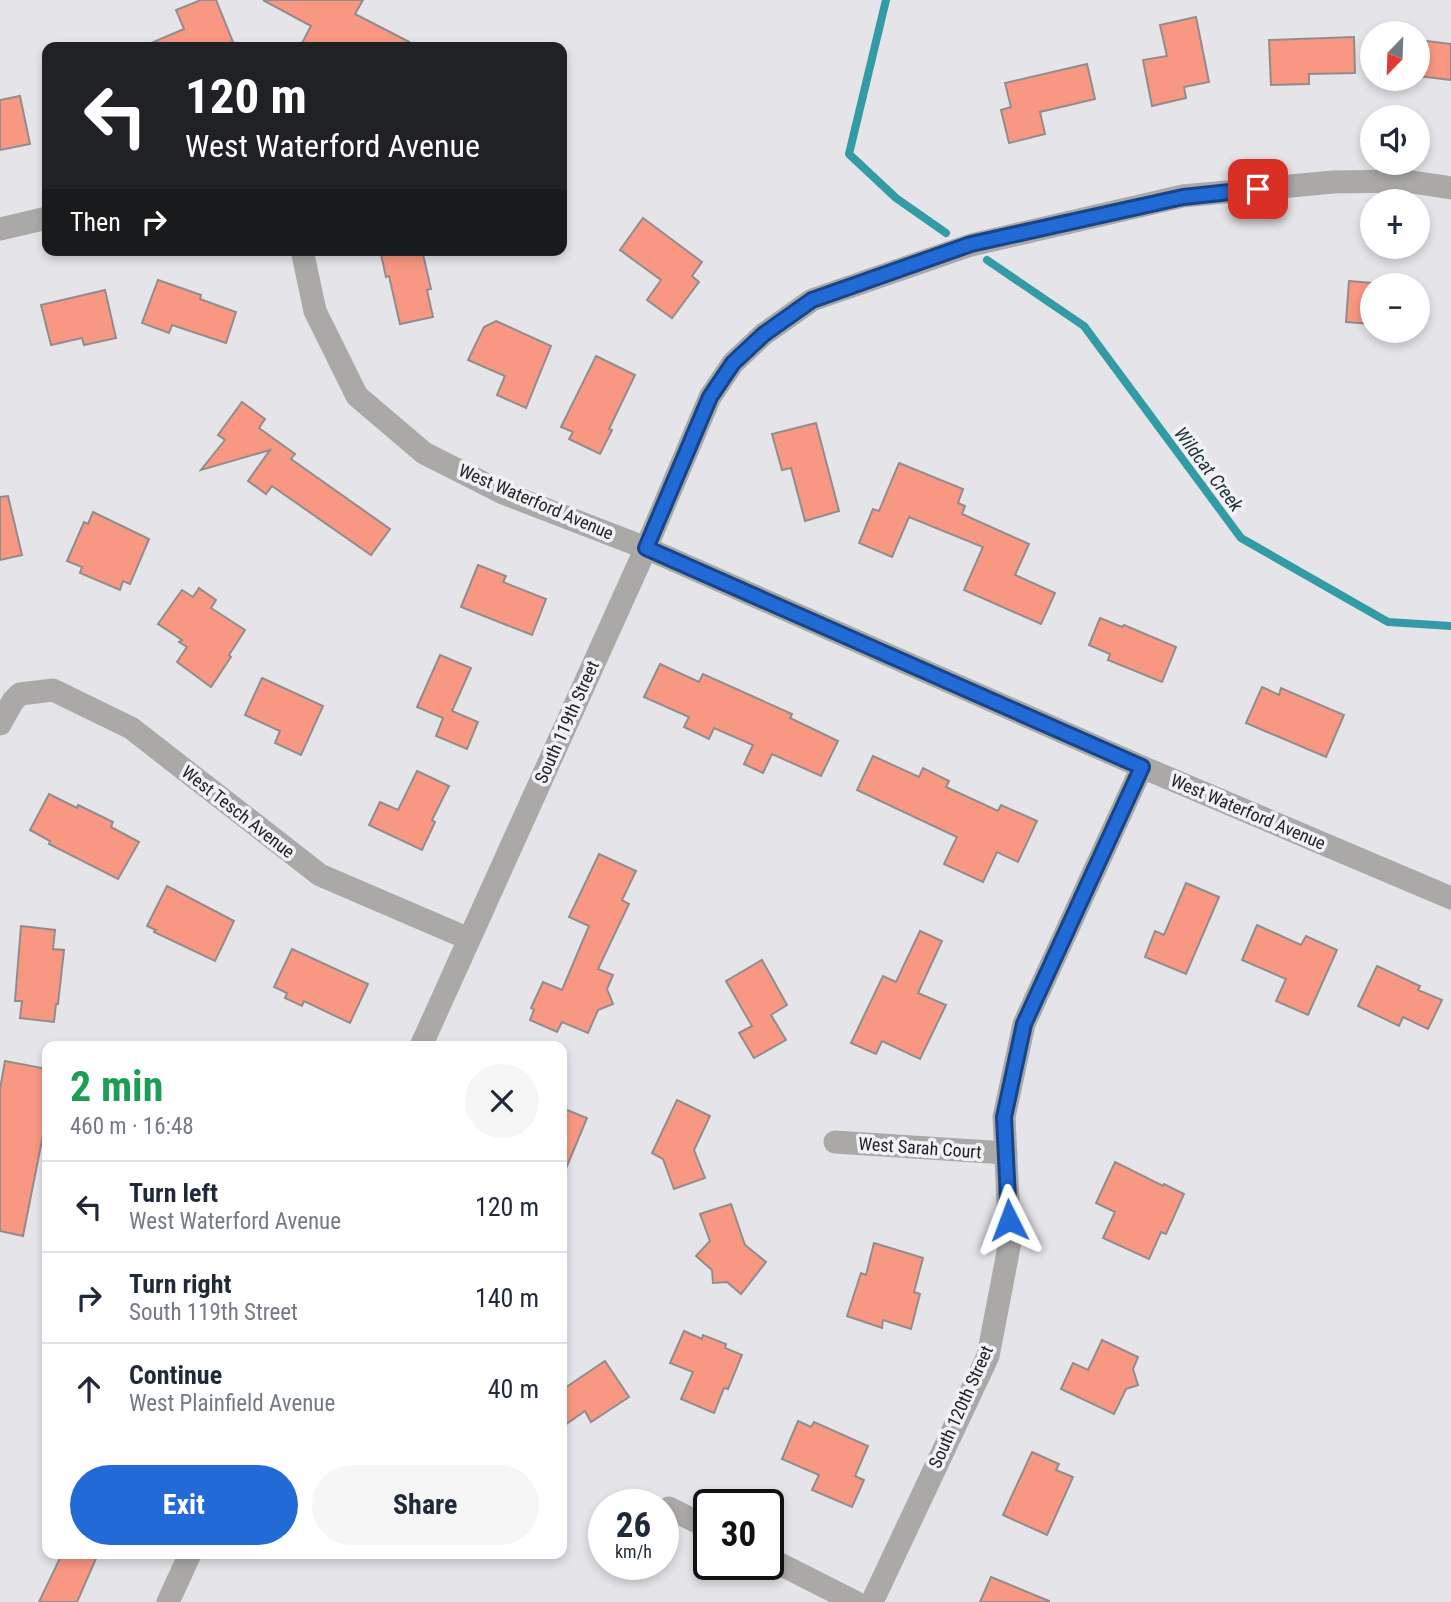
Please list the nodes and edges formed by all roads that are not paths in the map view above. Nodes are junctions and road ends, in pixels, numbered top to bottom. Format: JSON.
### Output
{"nodes":[{"id":1,"x":1451,"y":188,"type":"edge"},
{"id":2,"x":42,"y":219,"type":"edge"},
{"id":3,"x":0,"y":229,"type":"edge"},
{"id":4,"x":303,"y":256,"type":"edge"},
{"id":5,"x":646,"y":548,"type":"junction"},
{"id":6,"x":0,"y":724,"type":"edge"},
{"id":7,"x":1142,"y":767,"type":"junction"},
{"id":8,"x":1451,"y":898,"type":"edge"},
{"id":9,"x":469,"y":939,"type":"junction"},
{"id":10,"x":423,"y":1041,"type":"edge"},
{"id":11,"x":835,"y":1142,"type":"dead end"},
{"id":12,"x":1006,"y":1153,"type":"junction"},
{"id":13,"x":188,"y":1559,"type":"edge"},
{"id":14,"x":784,"y":1566,"type":"edge"},
{"id":15,"x":168,"y":1602,"type":"edge"},
{"id":16,"x":855,"y":1602,"type":"edge"},
{"id":17,"x":872,"y":1602,"type":"edge"}],
"edges":[{"from":1,"to":5,"type":"street","name":"South 119th Street"},
{"from":2,"to":3,"type":"street"},
{"from":4,"to":5,"type":"street","name":"West Waterford Avenue"},
{"from":5,"to":7,"type":"street","name":"West Waterford Avenue"},
{"from":5,"to":9,"type":"street","name":"South 119th Street"},
{"from":6,"to":9,"type":"street","name":"West Tesch Avenue"},
{"from":7,"to":8,"type":"street","name":"West Waterford Avenue"},
{"from":7,"to":12,"type":"street","name":"South 120th Street"},
{"from":9,"to":10,"type":"street","name":"South 119th Street"},
{"from":11,"to":12,"type":"street","name":"West Sarah Court"},
{"from":12,"to":17,"type":"street","name":"South 120th Street"},
{"from":13,"to":15,"type":"street"},
{"from":14,"to":16,"type":"street"}]}
